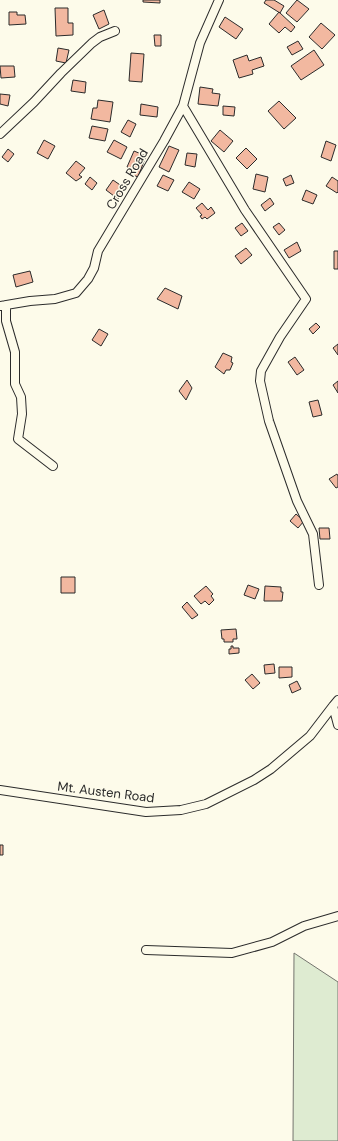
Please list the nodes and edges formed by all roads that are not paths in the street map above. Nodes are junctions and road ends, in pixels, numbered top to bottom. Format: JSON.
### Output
{"nodes":[{"id":1,"x":219,"y":0,"type":"edge"},
{"id":2,"x":115,"y":31,"type":"dead end"},
{"id":3,"x":183,"y":106,"type":"junction"},
{"id":4,"x":0,"y":134,"type":"edge"},
{"id":5,"x":3,"y":306,"type":"edge"},
{"id":6,"x":53,"y":466,"type":"dead end"},
{"id":7,"x":319,"y":585,"type":"dead end"},
{"id":8,"x":335,"y":703,"type":"edge"},
{"id":9,"x":338,"y":725,"type":"edge"},
{"id":10,"x":0,"y":790,"type":"edge"},
{"id":11,"x":338,"y":916,"type":"edge"},
{"id":12,"x":146,"y":950,"type":"dead end"}],
"edges":[{"from":1,"to":3,"type":"street","name":"Cross Road"},
{"from":2,"to":4,"type":"street"},
{"from":3,"to":5,"type":"street","name":"Cross Road"},
{"from":3,"to":7,"type":"street"},
{"from":5,"to":6,"type":"street"},
{"from":8,"to":9,"type":"street"},
{"from":8,"to":10,"type":"street","name":"Mt. Austen Road"},
{"from":11,"to":12,"type":"street"}]}
